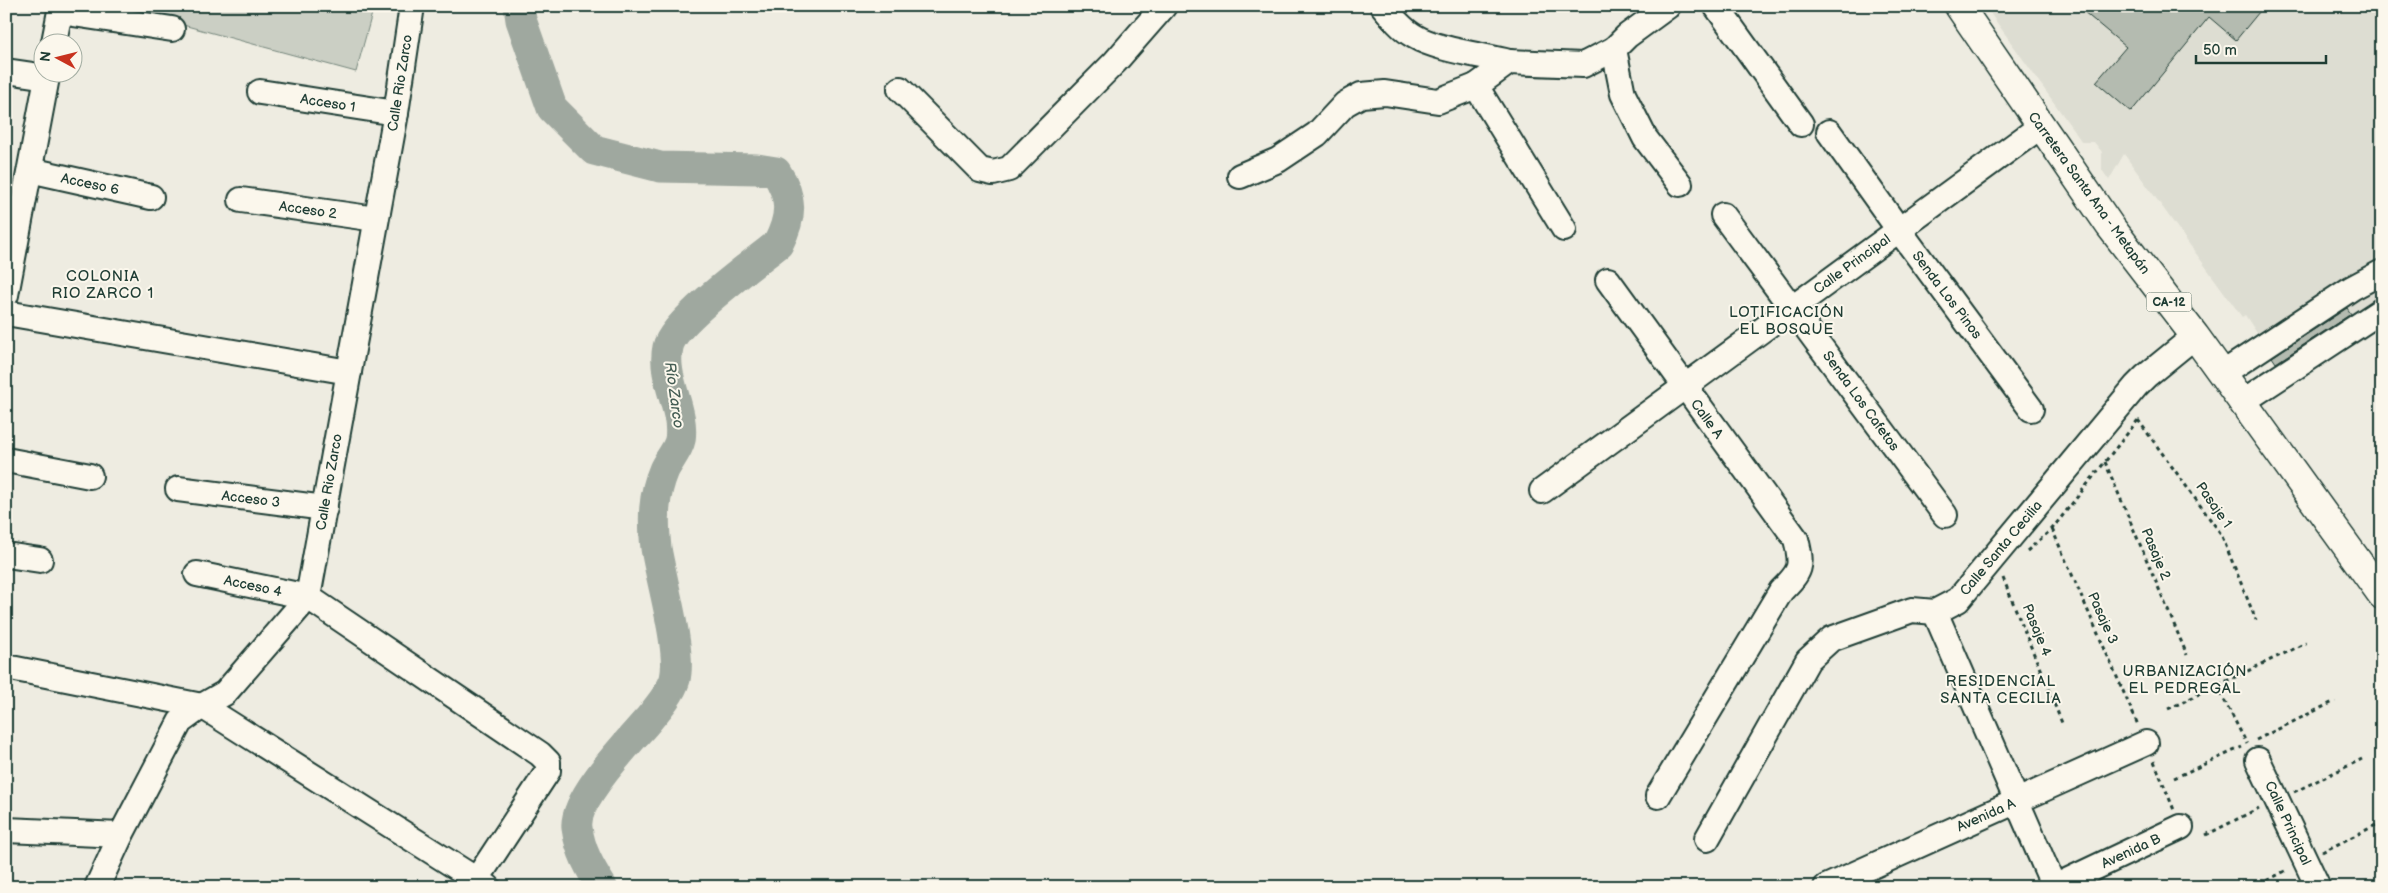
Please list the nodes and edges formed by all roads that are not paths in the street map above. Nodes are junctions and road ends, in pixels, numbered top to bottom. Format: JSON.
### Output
{"nodes":[{"id":1,"x":412,"y":6,"type":"edge"},
{"id":2,"x":1164,"y":6,"type":"edge"},
{"id":3,"x":1383,"y":6,"type":"edge"},
{"id":4,"x":1668,"y":6,"type":"edge"},
{"id":5,"x":1716,"y":6,"type":"edge"},
{"id":6,"x":1959,"y":6,"type":"edge"},
{"id":7,"x":61,"y":9,"type":"edge"},
{"id":8,"x":172,"y":28,"type":"dead end"},
{"id":9,"x":56,"y":32,"type":"edge"},
{"id":10,"x":1614,"y":49,"type":"junction"},
{"id":11,"x":1509,"y":62,"type":"junction"},
{"id":12,"x":6,"y":71,"type":"edge"},
{"id":13,"x":32,"y":73,"type":"edge"},
{"id":14,"x":47,"y":82,"type":"edge"},
{"id":15,"x":1476,"y":86,"type":"junction"},
{"id":16,"x":900,"y":88,"type":"dead end"},
{"id":17,"x":260,"y":92,"type":"dead end"},
{"id":18,"x":396,"y":113,"type":"junction"},
{"id":19,"x":1801,"y":124,"type":"dead end"},
{"id":20,"x":2041,"y":126,"type":"junction"},
{"id":21,"x":1829,"y":132,"type":"dead end"},
{"id":22,"x":30,"y":170,"type":"junction"},
{"id":23,"x":1240,"y":176,"type":"dead end"},
{"id":24,"x":1680,"y":184,"type":"dead end"},
{"id":25,"x":151,"y":197,"type":"dead end"},
{"id":26,"x":240,"y":200,"type":"dead end"},
{"id":27,"x":1724,"y":215,"type":"dead end"},
{"id":28,"x":376,"y":219,"type":"junction"},
{"id":29,"x":13,"y":225,"type":"edge"},
{"id":30,"x":1564,"y":229,"type":"dead end"},
{"id":31,"x":1898,"y":230,"type":"junction"},
{"id":32,"x":2382,"y":272,"type":"edge"},
{"id":33,"x":1608,"y":280,"type":"dead end"},
{"id":34,"x":6,"y":295,"type":"edge"},
{"id":35,"x":1792,"y":308,"type":"junction"},
{"id":36,"x":6,"y":313,"type":"edge"},
{"id":37,"x":2377,"y":313,"type":"edge"},
{"id":38,"x":2195,"y":336,"type":"junction"},
{"id":39,"x":348,"y":372,"type":"junction"},
{"id":40,"x":2222,"y":374,"type":"junction"},
{"id":41,"x":1684,"y":387,"type":"junction"},
{"id":42,"x":2242,"y":402,"type":"junction"},
{"id":43,"x":2031,"y":409,"type":"dead end"},
{"id":44,"x":6,"y":460,"type":"edge"},
{"id":45,"x":90,"y":476,"type":"dead end"},
{"id":46,"x":178,"y":489,"type":"dead end"},
{"id":47,"x":1542,"y":491,"type":"dead end"},
{"id":48,"x":325,"y":508,"type":"junction"},
{"id":49,"x":1944,"y":515,"type":"dead end"},
{"id":50,"x":6,"y":554,"type":"edge"},
{"id":51,"x":40,"y":560,"type":"dead end"},
{"id":52,"x":197,"y":574,"type":"dead end"},
{"id":53,"x":2382,"y":595,"type":"edge"},
{"id":54,"x":308,"y":597,"type":"junction"},
{"id":55,"x":1936,"y":612,"type":"junction"},
{"id":56,"x":6,"y":667,"type":"edge"},
{"id":57,"x":202,"y":706,"type":"junction"},
{"id":58,"x":2146,"y":743,"type":"road end"},
{"id":59,"x":2253,"y":752,"type":"road end"},
{"id":60,"x":1658,"y":796,"type":"dead end"},
{"id":61,"x":2017,"y":802,"type":"junction"},
{"id":62,"x":2181,"y":827,"type":"road end"},
{"id":63,"x":6,"y":830,"type":"edge"},
{"id":64,"x":120,"y":835,"type":"junction"},
{"id":65,"x":1707,"y":838,"type":"dead end"},
{"id":66,"x":482,"y":883,"type":"edge"},
{"id":67,"x":97,"y":887,"type":"edge"},
{"id":68,"x":1826,"y":887,"type":"edge"},
{"id":69,"x":2054,"y":887,"type":"edge"},
{"id":70,"x":2318,"y":887,"type":"edge"}],
"edges":[{"from":1,"to":18,"type":"street","name":"Calle Rio Zarco"},
{"from":2,"to":16,"type":"street"},
{"from":3,"to":11,"type":"street"},
{"from":4,"to":10,"type":"street"},
{"from":5,"to":19,"type":"street"},
{"from":6,"to":20,"type":"main road","name":"Carretera Santa Ana - Metapán","number":"CA-12"},
{"from":7,"to":8,"type":"street"},
{"from":7,"to":9,"type":"street"},
{"from":10,"to":11,"type":"street"},
{"from":10,"to":24,"type":"street"},
{"from":11,"to":15,"type":"street"},
{"from":12,"to":13,"type":"street"},
{"from":14,"to":22,"type":"street"},
{"from":15,"to":23,"type":"street"},
{"from":15,"to":30,"type":"street"},
{"from":17,"to":18,"type":"street","name":"Acceso 1"},
{"from":18,"to":28,"type":"street","name":"Calle Rio Zarco"},
{"from":20,"to":31,"type":"street","name":"Calle Principal"},
{"from":20,"to":38,"type":"main road","name":"Carretera Santa Ana - Metapán","number":"CA-12"},
{"from":21,"to":31,"type":"street","name":"Senda Los Pinos"},
{"from":22,"to":25,"type":"street","name":"Acceso 6"},
{"from":22,"to":29,"type":"street"},
{"from":26,"to":28,"type":"street","name":"Acceso 2"},
{"from":27,"to":35,"type":"street","name":"Senda Los Cafetos"},
{"from":28,"to":39,"type":"street","name":"Calle Rio Zarco"},
{"from":29,"to":34,"type":"street"},
{"from":31,"to":35,"type":"street","name":"Calle Principal"},
{"from":31,"to":43,"type":"street","name":"Senda Los Pinos"},
{"from":32,"to":40,"type":"street"},
{"from":33,"to":41,"type":"street","name":"Calle A"},
{"from":35,"to":41,"type":"street","name":"Calle Principal"},
{"from":35,"to":49,"type":"street","name":"Senda Los Cafetos"},
{"from":36,"to":39,"type":"street"},
{"from":37,"to":42,"type":"street"},
{"from":38,"to":40,"type":"main road","name":"Carretera Santa Ana - Metapán","number":"CA-12"},
{"from":38,"to":55,"type":"street","name":"Calle Santa Cecilia"},
{"from":39,"to":48,"type":"street","name":"Calle Rio Zarco"},
{"from":40,"to":42,"type":"main road","name":"Carretera Santa Ana - Metapán","number":"CA-12"},
{"from":41,"to":47,"type":"street","name":"Calle Principal"},
{"from":41,"to":60,"type":"street","name":"Calle A"},
{"from":42,"to":53,"type":"main road","name":"Carretera Santa Ana - Metapán","number":"CA-12"},
{"from":44,"to":45,"type":"street"},
{"from":46,"to":48,"type":"street","name":"Acceso 3"},
{"from":48,"to":54,"type":"street","name":"Calle Rio Zarco"},
{"from":50,"to":51,"type":"street"},
{"from":52,"to":54,"type":"street","name":"Acceso 4"},
{"from":54,"to":57,"type":"street"},
{"from":54,"to":66,"type":"street"},
{"from":55,"to":61,"type":"street"},
{"from":55,"to":65,"type":"street"},
{"from":56,"to":57,"type":"street"},
{"from":57,"to":64,"type":"street"},
{"from":57,"to":66,"type":"street"},
{"from":58,"to":61,"type":"street","name":"Avenida A"},
{"from":59,"to":70,"type":"street","name":"Calle Principal"},
{"from":61,"to":68,"type":"street","name":"Avenida A"},
{"from":61,"to":69,"type":"street"},
{"from":62,"to":69,"type":"street","name":"Avenida B"},
{"from":63,"to":64,"type":"street"},
{"from":64,"to":67,"type":"street"}]}
